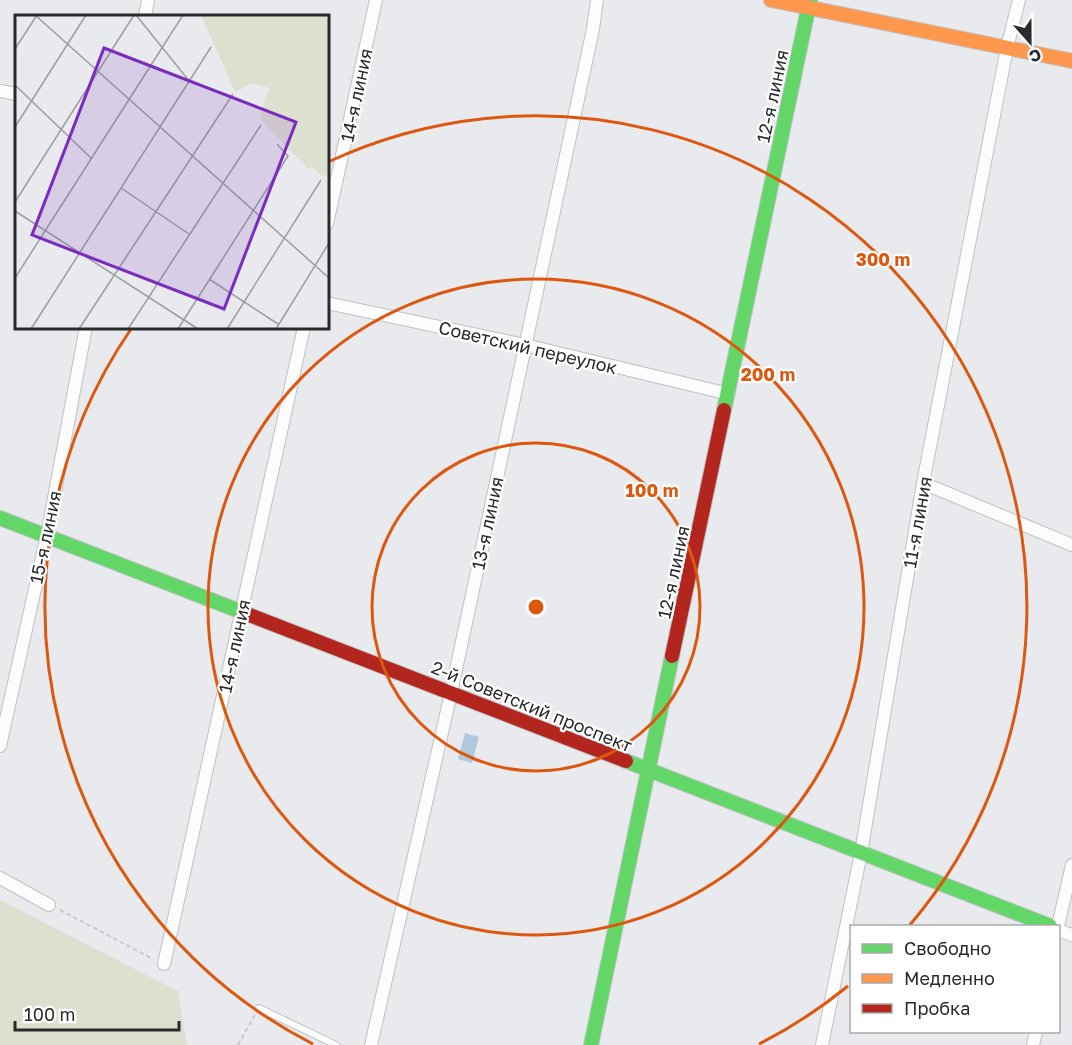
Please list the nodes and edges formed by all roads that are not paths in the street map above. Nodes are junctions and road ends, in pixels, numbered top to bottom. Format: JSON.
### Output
{"nodes":[{"id":1,"x":148,"y":0,"type":"edge"},
{"id":2,"x":376,"y":0,"type":"edge"},
{"id":3,"x":597,"y":0,"type":"edge"},
{"id":4,"x":771,"y":0,"type":"edge"},
{"id":5,"x":1019,"y":0,"type":"edge"},
{"id":6,"x":809,"y":4,"type":"edge"},
{"id":7,"x":145,"y":15,"type":"edge"},
{"id":8,"x":1007,"y":48,"type":"junction"},
{"id":9,"x":1072,"y":61,"type":"edge"},
{"id":10,"x":0,"y":91,"type":"edge"},
{"id":11,"x":15,"y":94,"type":"edge"},
{"id":12,"x":328,"y":219,"type":"edge"},
{"id":13,"x":328,"y":303,"type":"edge"},
{"id":14,"x":86,"y":328,"type":"edge"},
{"id":15,"x":304,"y":328,"type":"edge"},
{"id":16,"x":525,"y":345,"type":"junction"},
{"id":17,"x":729,"y":393,"type":"junction"},
{"id":18,"x":923,"y":483,"type":"junction"},
{"id":19,"x":0,"y":518,"type":"edge"},
{"id":20,"x":47,"y":535,"type":"junction"},
{"id":21,"x":1072,"y":545,"type":"edge"},
{"id":22,"x":242,"y":611,"type":"junction"},
{"id":23,"x":451,"y":693,"type":"junction"},
{"id":24,"x":0,"y":746,"type":"edge"},
{"id":25,"x":649,"y":771,"type":"junction"},
{"id":26,"x":861,"y":853,"type":"junction"},
{"id":27,"x":1072,"y":865,"type":"edge"},
{"id":28,"x":0,"y":878,"type":"edge"},
{"id":29,"x":49,"y":905,"type":"road end"},
{"id":30,"x":1045,"y":925,"type":"edge"},
{"id":31,"x":1059,"y":925,"type":"edge"},
{"id":32,"x":164,"y":964,"type":"road end"},
{"id":33,"x":259,"y":1008,"type":"road end"},
{"id":34,"x":336,"y":1045,"type":"edge"},
{"id":35,"x":371,"y":1045,"type":"edge"},
{"id":36,"x":592,"y":1045,"type":"edge"},
{"id":37,"x":822,"y":1045,"type":"edge"}],
"edges":[{"from":1,"to":7,"type":"street"},
{"from":2,"to":12,"type":"street","name":"14-я линия"},
{"from":3,"to":16,"type":"street","name":"13-я линия"},
{"from":4,"to":6,"type":"street"},
{"from":5,"to":8,"type":"street","name":"11-я линия"},
{"from":6,"to":8,"type":"street"},
{"from":6,"to":17,"type":"street","name":"12-я линия"},
{"from":8,"to":9,"type":"street"},
{"from":8,"to":18,"type":"street","name":"11-я линия"},
{"from":10,"to":11,"type":"street"},
{"from":13,"to":16,"type":"street","name":"Советский переулок"},
{"from":14,"to":20,"type":"street","name":"15-я линия"},
{"from":15,"to":22,"type":"street","name":"14-я линия"},
{"from":16,"to":17,"type":"street","name":"Советский переулок"},
{"from":16,"to":23,"type":"street","name":"13-я линия"},
{"from":17,"to":25,"type":"street","name":"12-я линия"},
{"from":18,"to":21,"type":"street"},
{"from":18,"to":26,"type":"street","name":"11-я линия"},
{"from":19,"to":20,"type":"street","name":"2-й Советский проспект"},
{"from":20,"to":22,"type":"street","name":"2-й Советский проспект"},
{"from":20,"to":24,"type":"street","name":"15-я линия"},
{"from":22,"to":23,"type":"street","name":"2-й Советский проспект"},
{"from":22,"to":32,"type":"street","name":"14-я линия"},
{"from":23,"to":25,"type":"street","name":"2-й Советский проспект"},
{"from":23,"to":35,"type":"street","name":"13-я линия"},
{"from":25,"to":26,"type":"street","name":"2-й Советский проспект"},
{"from":25,"to":36,"type":"street","name":"12-я линия"},
{"from":26,"to":30,"type":"street","name":"2-й Советский проспект"},
{"from":26,"to":37,"type":"street","name":"11-я линия"},
{"from":27,"to":31,"type":"street"},
{"from":28,"to":29,"type":"street"},
{"from":33,"to":34,"type":"lane"}]}
